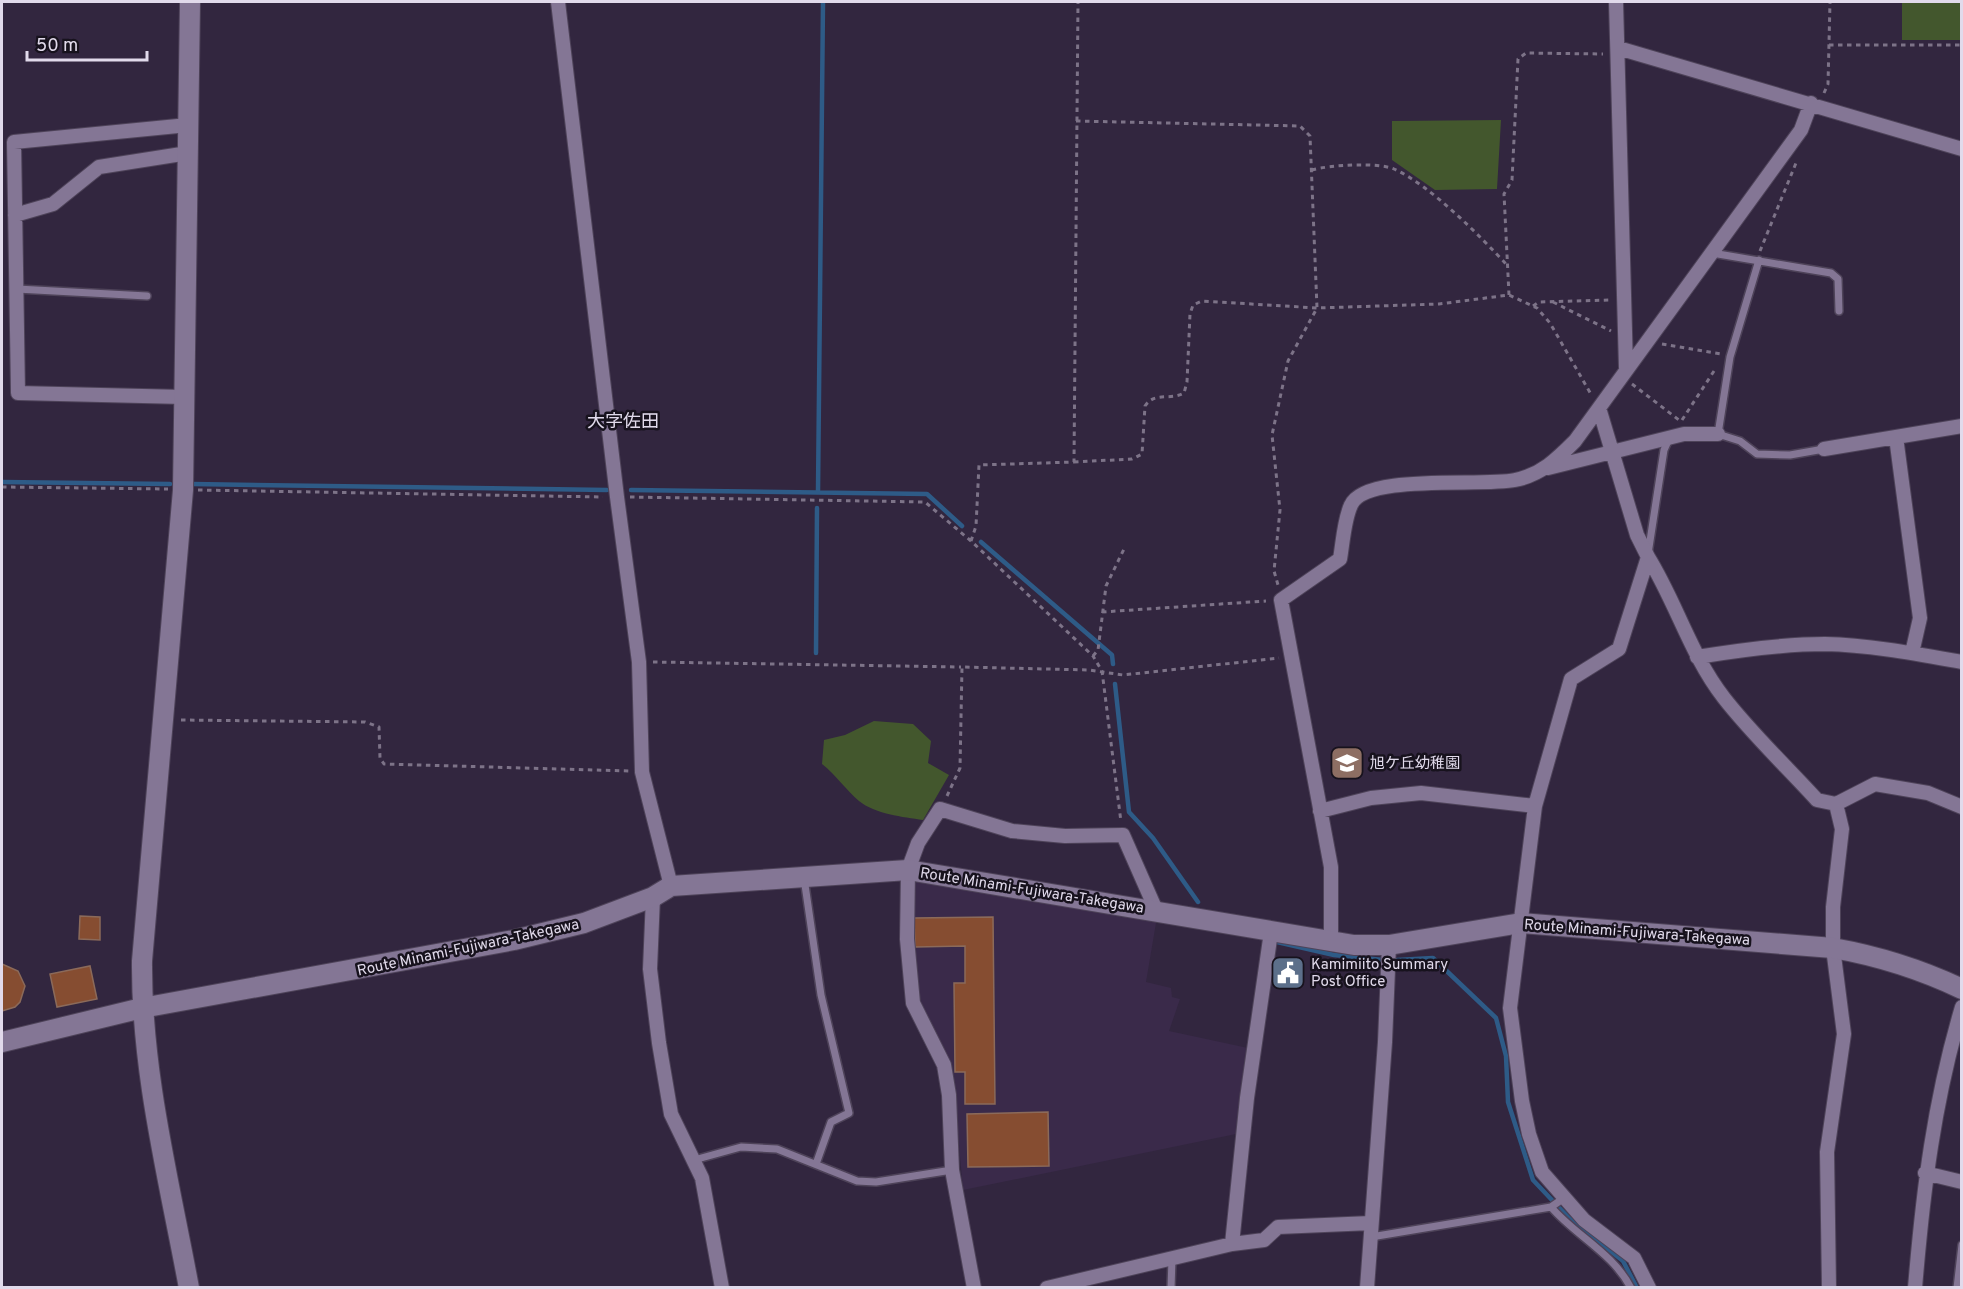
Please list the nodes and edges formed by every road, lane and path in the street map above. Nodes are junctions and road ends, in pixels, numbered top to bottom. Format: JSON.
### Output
{"nodes":[{"id":1,"x":190,"y":2,"type":"edge"},
{"id":2,"x":558,"y":2,"type":"edge"},
{"id":3,"x":1078,"y":2,"type":"edge"},
{"id":4,"x":1616,"y":2,"type":"edge"},
{"id":5,"x":1830,"y":2,"type":"edge"},
{"id":6,"x":1829,"y":45,"type":"junction"},
{"id":7,"x":1962,"y":45,"type":"edge"},
{"id":8,"x":1618,"y":51,"type":"junction"},
{"id":9,"x":1815,"y":105,"type":"junction"},
{"id":10,"x":1076,"y":121,"type":"junction"},
{"id":11,"x":188,"y":125,"type":"junction"},
{"id":12,"x":1800,"y":132,"type":"junction"},
{"id":13,"x":1962,"y":149,"type":"edge"},
{"id":14,"x":188,"y":153,"type":"junction"},
{"id":15,"x":1312,"y":170,"type":"junction"},
{"id":16,"x":15,"y":215,"type":"junction"},
{"id":17,"x":1711,"y":253,"type":"junction"},
{"id":18,"x":1759,"y":260,"type":"junction"},
{"id":19,"x":1508,"y":266,"type":"junction"},
{"id":20,"x":16,"y":289,"type":"junction"},
{"id":21,"x":1509,"y":295,"type":"junction"},
{"id":22,"x":147,"y":296,"type":"dead end"},
{"id":23,"x":1625,"y":299,"type":"junction"},
{"id":24,"x":1551,"y":301,"type":"junction"},
{"id":25,"x":1533,"y":306,"type":"junction"},
{"id":26,"x":1317,"y":308,"type":"junction"},
{"id":27,"x":1839,"y":311,"type":"dead end"},
{"id":28,"x":1625,"y":339,"type":"junction"},
{"id":29,"x":1646,"y":341,"type":"junction"},
{"id":30,"x":1623,"y":372,"type":"junction"},
{"id":31,"x":184,"y":397,"type":"junction"},
{"id":32,"x":1599,"y":408,"type":"junction"},
{"id":33,"x":1962,"y":426,"type":"edge"},
{"id":34,"x":1718,"y":434,"type":"junction"},
{"id":35,"x":1896,"y":437,"type":"junction"},
{"id":36,"x":1669,"y":440,"type":"junction"},
{"id":37,"x":1824,"y":449,"type":"joint"},
{"id":38,"x":1613,"y":453,"type":"junction"},
{"id":39,"x":1074,"y":462,"type":"junction"},
{"id":40,"x":1548,"y":468,"type":"junction"},
{"id":41,"x":2,"y":487,"type":"edge"},
{"id":42,"x":183,"y":490,"type":"junction"},
{"id":43,"x":617,"y":497,"type":"junction"},
{"id":44,"x":971,"y":541,"type":"junction"},
{"id":45,"x":1125,"y":547,"type":"dead end"},
{"id":46,"x":1648,"y":557,"type":"junction"},
{"id":47,"x":1281,"y":600,"type":"junction"},
{"id":48,"x":1102,"y":612,"type":"junction"},
{"id":49,"x":1912,"y":653,"type":"junction"},
{"id":50,"x":1093,"y":656,"type":"junction"},
{"id":51,"x":1292,"y":656,"type":"junction"},
{"id":52,"x":1697,"y":657,"type":"junction"},
{"id":53,"x":639,"y":662,"type":"junction"},
{"id":54,"x":1962,"y":662,"type":"edge"},
{"id":55,"x":962,"y":667,"type":"junction"},
{"id":56,"x":1102,"y":671,"type":"junction"},
{"id":57,"x":165,"y":718,"type":"junction"},
{"id":58,"x":642,"y":767,"type":"junction"},
{"id":59,"x":1836,"y":804,"type":"junction"},
{"id":60,"x":1535,"y":806,"type":"junction"},
{"id":61,"x":1962,"y":807,"type":"edge"},
{"id":62,"x":940,"y":809,"type":"junction"},
{"id":63,"x":1320,"y":811,"type":"junction"},
{"id":64,"x":1123,"y":835,"type":"junction"},
{"id":65,"x":908,"y":870,"type":"junction"},
{"id":66,"x":804,"y":878,"type":"junction"},
{"id":67,"x":671,"y":886,"type":"junction"},
{"id":68,"x":653,"y":897,"type":"junction"},
{"id":69,"x":1156,"y":910,"type":"junction"},
{"id":70,"x":1521,"y":923,"type":"junction"},
{"id":71,"x":1271,"y":932,"type":"junction"},
{"id":72,"x":1331,"y":942,"type":"junction"},
{"id":73,"x":1389,"y":945,"type":"junction"},
{"id":74,"x":1833,"y":948,"type":"junction"},
{"id":75,"x":1962,"y":990,"type":"edge"},
{"id":76,"x":1962,"y":1007,"type":"edge"},
{"id":77,"x":142,"y":1008,"type":"junction"},
{"id":78,"x":2,"y":1042,"type":"edge"},
{"id":79,"x":694,"y":1160,"type":"junction"},
{"id":80,"x":816,"y":1164,"type":"junction"},
{"id":81,"x":952,"y":1170,"type":"junction"},
{"id":82,"x":1925,"y":1173,"type":"junction"},
{"id":83,"x":1962,"y":1182,"type":"edge"},
{"id":84,"x":1561,"y":1199,"type":"junction"},
{"id":85,"x":1551,"y":1207,"type":"junction"},
{"id":86,"x":1371,"y":1230,"type":"junction"},
{"id":87,"x":1232,"y":1244,"type":"junction"},
{"id":88,"x":1962,"y":1245,"type":"edge"},
{"id":89,"x":1172,"y":1259,"type":"junction"},
{"id":90,"x":189,"y":1287,"type":"edge"},
{"id":91,"x":722,"y":1287,"type":"edge"},
{"id":92,"x":975,"y":1287,"type":"edge"},
{"id":93,"x":1047,"y":1287,"type":"edge"},
{"id":94,"x":1171,"y":1287,"type":"edge"},
{"id":95,"x":1368,"y":1287,"type":"edge"},
{"id":96,"x":1630,"y":1287,"type":"edge"},
{"id":97,"x":1649,"y":1287,"type":"edge"},
{"id":98,"x":1829,"y":1287,"type":"edge"},
{"id":99,"x":1915,"y":1287,"type":"edge"},
{"id":100,"x":1957,"y":1287,"type":"edge"}],
"edges":[{"from":1,"to":11,"type":"main road"},
{"from":2,"to":43,"type":"street"},
{"from":3,"to":10,"type":"path"},
{"from":4,"to":8,"type":"street"},
{"from":5,"to":6,"type":"path"},
{"from":6,"to":7,"type":"path"},
{"from":6,"to":9,"type":"path"},
{"from":8,"to":9,"type":"street"},
{"from":8,"to":19,"type":"path"},
{"from":8,"to":23,"type":"street"},
{"from":9,"to":12,"type":"street"},
{"from":9,"to":13,"type":"street"},
{"from":10,"to":15,"type":"path"},
{"from":10,"to":39,"type":"path"},
{"from":11,"to":14,"type":"main road"},
{"from":11,"to":16,"type":"street"},
{"from":12,"to":17,"type":"street"},
{"from":12,"to":18,"type":"path"},
{"from":14,"to":16,"type":"street"},
{"from":14,"to":31,"type":"main road"},
{"from":15,"to":19,"type":"path"},
{"from":15,"to":26,"type":"path"},
{"from":16,"to":20,"type":"street"},
{"from":17,"to":18,"type":"lane"},
{"from":17,"to":29,"type":"street"},
{"from":18,"to":27,"type":"lane"},
{"from":18,"to":34,"type":"lane"},
{"from":19,"to":21,"type":"path"},
{"from":20,"to":22,"type":"lane"},
{"from":20,"to":31,"type":"street"},
{"from":21,"to":25,"type":"path"},
{"from":21,"to":26,"type":"path"},
{"from":23,"to":24,"type":"path"},
{"from":23,"to":28,"type":"street"},
{"from":24,"to":25,"type":"path"},
{"from":24,"to":28,"type":"path"},
{"from":25,"to":32,"type":"path"},
{"from":26,"to":39,"type":"path"},
{"from":26,"to":47,"type":"path"},
{"from":28,"to":30,"type":"street"},
{"from":29,"to":30,"type":"street"},
{"from":29,"to":30,"type":"path"},
{"from":30,"to":32,"type":"street"},
{"from":31,"to":42,"type":"main road"},
{"from":32,"to":38,"type":"street"},
{"from":32,"to":40,"type":"street"},
{"from":33,"to":35,"type":"street"},
{"from":34,"to":36,"type":"street"},
{"from":34,"to":37,"type":"lane"},
{"from":35,"to":37,"type":"street"},
{"from":35,"to":49,"type":"street"},
{"from":36,"to":38,"type":"street"},
{"from":36,"to":46,"type":"lane"},
{"from":38,"to":40,"type":"street"},
{"from":38,"to":46,"type":"street"},
{"from":39,"to":44,"type":"path"},
{"from":40,"to":47,"type":"street"},
{"from":41,"to":42,"type":"path"},
{"from":42,"to":43,"type":"path"},
{"from":42,"to":57,"type":"main road"},
{"from":43,"to":44,"type":"path"},
{"from":43,"to":53,"type":"street"},
{"from":44,"to":50,"type":"path"},
{"from":45,"to":48,"type":"path"},
{"from":46,"to":52,"type":"street"},
{"from":46,"to":60,"type":"street"},
{"from":47,"to":48,"type":"path"},
{"from":47,"to":51,"type":"street"},
{"from":48,"to":50,"type":"path"},
{"from":49,"to":52,"type":"street"},
{"from":49,"to":54,"type":"street"},
{"from":50,"to":56,"type":"path"},
{"from":51,"to":56,"type":"path"},
{"from":51,"to":63,"type":"street"},
{"from":52,"to":59,"type":"street"},
{"from":53,"to":55,"type":"path"},
{"from":53,"to":58,"type":"street"},
{"from":55,"to":56,"type":"path"},
{"from":55,"to":62,"type":"path"},
{"from":56,"to":64,"type":"path"},
{"from":57,"to":58,"type":"path"},
{"from":57,"to":77,"type":"main road"},
{"from":58,"to":67,"type":"street"},
{"from":59,"to":61,"type":"street"},
{"from":59,"to":74,"type":"street"},
{"from":60,"to":63,"type":"street"},
{"from":60,"to":70,"type":"street"},
{"from":62,"to":64,"type":"street"},
{"from":62,"to":65,"type":"street"},
{"from":63,"to":72,"type":"street"},
{"from":64,"to":69,"type":"street"},
{"from":65,"to":66,"type":"main road","name":"Route Minami-Fujiwara-Takegawa"},
{"from":65,"to":69,"type":"main road","name":"Route Minami-Fujiwara-Takegawa"},
{"from":65,"to":81,"type":"street"},
{"from":66,"to":67,"type":"main road","name":"Route Minami-Fujiwara-Takegawa"},
{"from":66,"to":80,"type":"lane"},
{"from":67,"to":68,"type":"main road","name":"Route Minami-Fujiwara-Takegawa"},
{"from":68,"to":77,"type":"main road","name":"Route Minami-Fujiwara-Takegawa"},
{"from":68,"to":79,"type":"street"},
{"from":69,"to":71,"type":"main road","name":"Route Minami-Fujiwara-Takegawa"},
{"from":70,"to":73,"type":"main road","name":"Route Minami-Fujiwara-Takegawa"},
{"from":70,"to":74,"type":"main road","name":"Route Minami-Fujiwara-Takegawa"},
{"from":70,"to":84,"type":"street"},
{"from":71,"to":72,"type":"main road","name":"Route Minami-Fujiwara-Takegawa"},
{"from":71,"to":87,"type":"street"},
{"from":72,"to":73,"type":"main road","name":"Route Minami-Fujiwara-Takegawa"},
{"from":73,"to":86,"type":"street"},
{"from":74,"to":75,"type":"main road","name":"Route Minami-Fujiwara-Takegawa"},
{"from":74,"to":98,"type":"street"},
{"from":76,"to":82,"type":"street"},
{"from":77,"to":78,"type":"main road","name":"Route Minami-Fujiwara-Takegawa"},
{"from":77,"to":90,"type":"main road"},
{"from":79,"to":80,"type":"lane"},
{"from":79,"to":91,"type":"street"},
{"from":80,"to":81,"type":"lane"},
{"from":81,"to":92,"type":"street"},
{"from":82,"to":83,"type":"street"},
{"from":82,"to":99,"type":"street"},
{"from":84,"to":85,"type":"lane"},
{"from":84,"to":97,"type":"street"},
{"from":85,"to":86,"type":"lane"},
{"from":85,"to":96,"type":"lane"},
{"from":86,"to":87,"type":"street"},
{"from":86,"to":95,"type":"street"},
{"from":87,"to":89,"type":"street"},
{"from":88,"to":100,"type":"lane"},
{"from":89,"to":93,"type":"street"},
{"from":89,"to":94,"type":"lane"}]}
